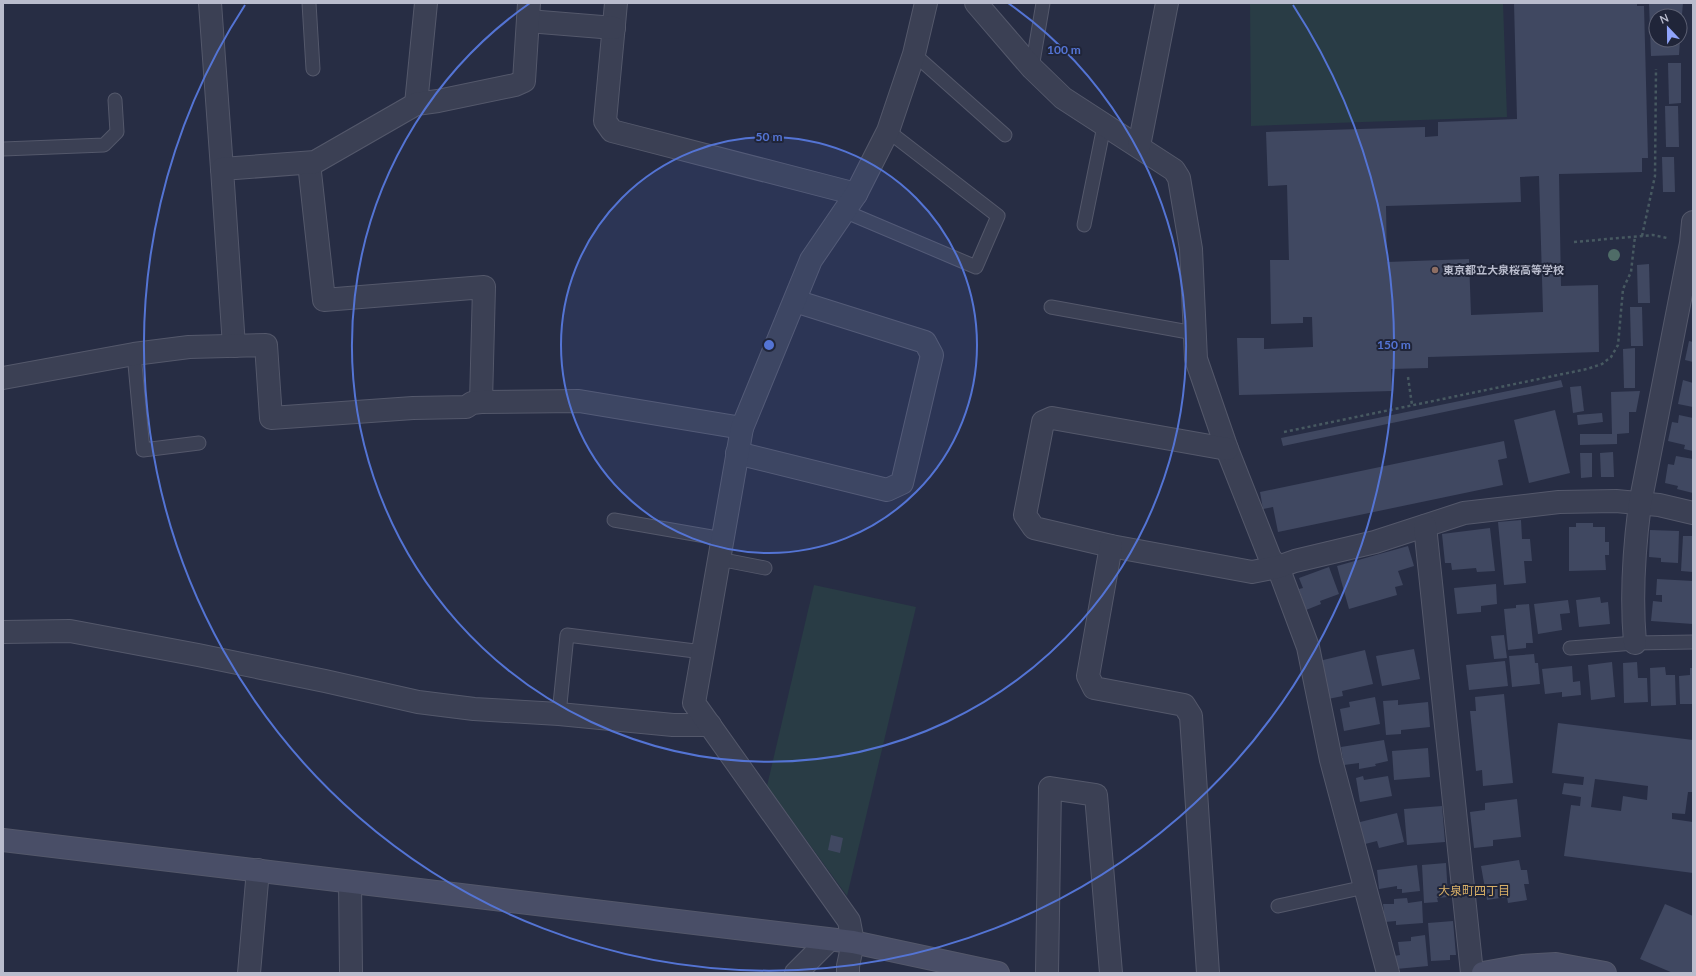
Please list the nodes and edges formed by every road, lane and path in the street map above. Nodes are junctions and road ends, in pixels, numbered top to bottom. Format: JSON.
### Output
{"nodes":[{"id":1,"x":210,"y":3,"type":"edge"},
{"id":2,"x":309,"y":3,"type":"edge"},
{"id":3,"x":426,"y":3,"type":"edge"},
{"id":4,"x":616,"y":3,"type":"edge"},
{"id":5,"x":926,"y":3,"type":"edge"},
{"id":6,"x":976,"y":3,"type":"edge"},
{"id":7,"x":1043,"y":3,"type":"edge"},
{"id":8,"x":1167,"y":3,"type":"edge"},
{"id":9,"x":528,"y":12,"type":"edge"},
{"id":10,"x":614,"y":28,"type":"junction"},
{"id":11,"x":914,"y":54,"type":"junction"},
{"id":12,"x":1032,"y":68,"type":"junction"},
{"id":13,"x":313,"y":69,"type":"dead end"},
{"id":14,"x":1656,"y":69,"type":"dead end"},
{"id":15,"x":115,"y":100,"type":"dead end"},
{"id":16,"x":416,"y":104,"type":"junction"},
{"id":17,"x":1104,"y":126,"type":"junction"},
{"id":18,"x":888,"y":131,"type":"junction"},
{"id":19,"x":1005,"y":135,"type":"dead end"},
{"id":20,"x":1139,"y":146,"type":"junction"},
{"id":21,"x":3,"y":149,"type":"edge"},
{"id":22,"x":309,"y":163,"type":"junction"},
{"id":23,"x":222,"y":169,"type":"junction"},
{"id":24,"x":850,"y":202,"type":"junction"},
{"id":25,"x":1084,"y":225,"type":"dead end"},
{"id":26,"x":1692,"y":234,"type":"edge"},
{"id":27,"x":1635,"y":236,"type":"junction"},
{"id":28,"x":1642,"y":236,"type":"junction"},
{"id":29,"x":1574,"y":242,"type":"dead end"},
{"id":30,"x":795,"y":301,"type":"junction"},
{"id":31,"x":1051,"y":308,"type":"dead end"},
{"id":32,"x":1194,"y":333,"type":"junction"},
{"id":33,"x":234,"y":346,"type":"junction"},
{"id":34,"x":134,"y":354,"type":"junction"},
{"id":35,"x":1408,"y":377,"type":"dead end"},
{"id":36,"x":3,"y":378,"type":"edge"},
{"id":37,"x":481,"y":402,"type":"junction"},
{"id":38,"x":1412,"y":405,"type":"junction"},
{"id":39,"x":742,"y":428,"type":"junction"},
{"id":40,"x":1284,"y":432,"type":"dead end"},
{"id":41,"x":199,"y":443,"type":"dead end"},
{"id":42,"x":1227,"y":449,"type":"junction"},
{"id":43,"x":737,"y":453,"type":"junction"},
{"id":44,"x":1640,"y":504,"type":"junction"},
{"id":45,"x":1693,"y":513,"type":"edge"},
{"id":46,"x":614,"y":520,"type":"dead end"},
{"id":47,"x":1425,"y":526,"type":"junction"},
{"id":48,"x":1111,"y":546,"type":"junction"},
{"id":49,"x":721,"y":549,"type":"junction"},
{"id":50,"x":1278,"y":567,"type":"junction"},
{"id":51,"x":765,"y":568,"type":"dead end"},
{"id":52,"x":3,"y":632,"type":"edge"},
{"id":53,"x":1693,"y":642,"type":"edge"},
{"id":54,"x":1634,"y":643,"type":"junction"},
{"id":55,"x":1570,"y":648,"type":"dead end"},
{"id":56,"x":703,"y":652,"type":"junction"},
{"id":57,"x":559,"y":714,"type":"junction"},
{"id":58,"x":710,"y":725,"type":"junction"},
{"id":59,"x":3,"y":840,"type":"edge"},
{"id":60,"x":258,"y":870,"type":"junction"},
{"id":61,"x":350,"y":882,"type":"junction"},
{"id":62,"x":1365,"y":887,"type":"junction"},
{"id":63,"x":1278,"y":906,"type":"dead end"},
{"id":64,"x":829,"y":940,"type":"junction"},
{"id":65,"x":853,"y":942,"type":"junction"},
{"id":66,"x":249,"y":973,"type":"edge"},
{"id":67,"x":351,"y":973,"type":"edge"},
{"id":68,"x":796,"y":973,"type":"edge"},
{"id":69,"x":848,"y":973,"type":"edge"},
{"id":70,"x":998,"y":973,"type":"edge"},
{"id":71,"x":1047,"y":973,"type":"edge"},
{"id":72,"x":1111,"y":973,"type":"edge"},
{"id":73,"x":1208,"y":973,"type":"edge"},
{"id":74,"x":1388,"y":973,"type":"edge"},
{"id":75,"x":1472,"y":973,"type":"edge"},
{"id":76,"x":1483,"y":973,"type":"edge"},
{"id":77,"x":1604,"y":973,"type":"edge"}],
"edges":[{"from":1,"to":23,"type":"street"},
{"from":2,"to":13,"type":"lane"},
{"from":3,"to":16,"type":"street"},
{"from":4,"to":10,"type":"street"},
{"from":5,"to":11,"type":"street"},
{"from":6,"to":12,"type":"street"},
{"from":7,"to":12,"type":"lane"},
{"from":8,"to":20,"type":"street"},
{"from":9,"to":10,"type":"street"},
{"from":9,"to":16,"type":"street"},
{"from":10,"to":24,"type":"street"},
{"from":11,"to":18,"type":"street"},
{"from":11,"to":19,"type":"lane"},
{"from":12,"to":17,"type":"street"},
{"from":14,"to":28,"type":"path"},
{"from":15,"to":21,"type":"lane"},
{"from":16,"to":22,"type":"street"},
{"from":17,"to":20,"type":"street"},
{"from":17,"to":25,"type":"lane"},
{"from":18,"to":24,"type":"street"},
{"from":18,"to":24,"type":"lane"},
{"from":20,"to":32,"type":"street"},
{"from":22,"to":23,"type":"street"},
{"from":22,"to":37,"type":"street"},
{"from":23,"to":33,"type":"street"},
{"from":24,"to":30,"type":"street"},
{"from":26,"to":28,"type":"path"},
{"from":26,"to":44,"type":"street"},
{"from":27,"to":28,"type":"path"},
{"from":27,"to":29,"type":"path"},
{"from":27,"to":38,"type":"path"},
{"from":30,"to":39,"type":"street"},
{"from":30,"to":43,"type":"street"},
{"from":31,"to":32,"type":"lane"},
{"from":32,"to":42,"type":"street"},
{"from":33,"to":34,"type":"street"},
{"from":33,"to":37,"type":"street"},
{"from":34,"to":36,"type":"street"},
{"from":34,"to":41,"type":"lane"},
{"from":35,"to":38,"type":"path"},
{"from":37,"to":39,"type":"street"},
{"from":38,"to":40,"type":"path"},
{"from":39,"to":43,"type":"street"},
{"from":42,"to":48,"type":"street"},
{"from":42,"to":50,"type":"street"},
{"from":43,"to":49,"type":"street"},
{"from":44,"to":45,"type":"street"},
{"from":44,"to":47,"type":"street"},
{"from":44,"to":54,"type":"street"},
{"from":46,"to":49,"type":"lane"},
{"from":47,"to":50,"type":"street"},
{"from":47,"to":75,"type":"street"},
{"from":48,"to":50,"type":"street"},
{"from":48,"to":73,"type":"street"},
{"from":49,"to":51,"type":"lane"},
{"from":49,"to":56,"type":"street"},
{"from":50,"to":62,"type":"street"},
{"from":52,"to":57,"type":"street"},
{"from":53,"to":54,"type":"lane"},
{"from":54,"to":55,"type":"lane"},
{"from":56,"to":57,"type":"lane"},
{"from":56,"to":58,"type":"street"},
{"from":57,"to":58,"type":"street"},
{"from":58,"to":65,"type":"street"},
{"from":59,"to":60,"type":"street"},
{"from":60,"to":61,"type":"street"},
{"from":60,"to":66,"type":"street"},
{"from":61,"to":64,"type":"street"},
{"from":61,"to":67,"type":"street"},
{"from":62,"to":63,"type":"lane"},
{"from":62,"to":74,"type":"street"},
{"from":64,"to":65,"type":"street"},
{"from":64,"to":68,"type":"street"},
{"from":65,"to":69,"type":"street"},
{"from":65,"to":70,"type":"street"},
{"from":71,"to":72,"type":"street"},
{"from":76,"to":77,"type":"street"}]}
